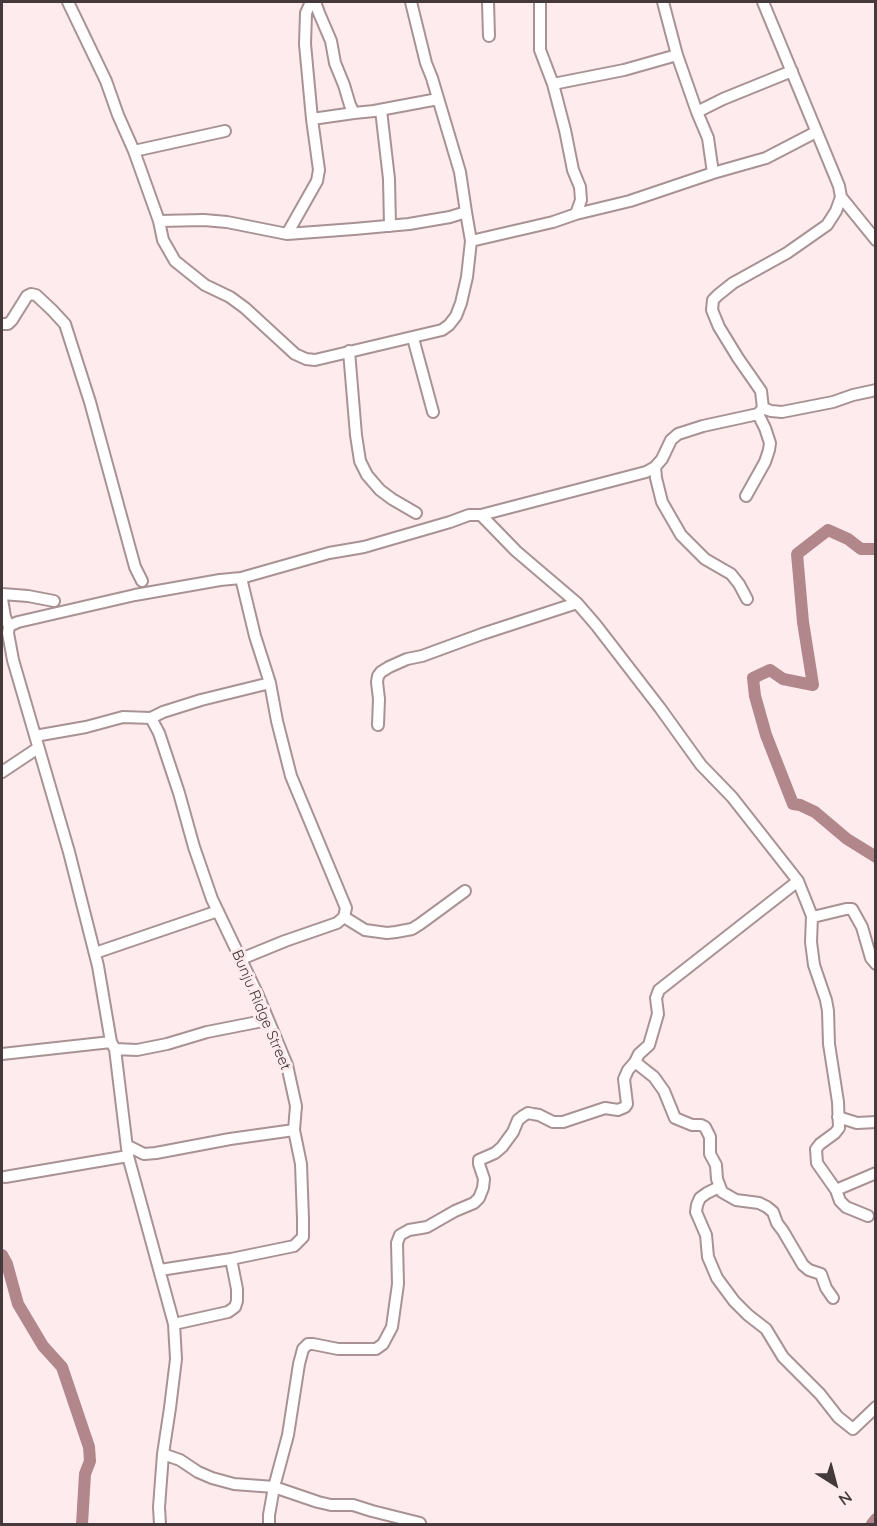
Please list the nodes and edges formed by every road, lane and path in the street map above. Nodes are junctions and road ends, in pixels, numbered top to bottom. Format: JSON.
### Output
{"nodes":[{"id":1,"x":68,"y":2,"type":"edge"},
{"id":2,"x":310,"y":2,"type":"edge"},
{"id":3,"x":315,"y":2,"type":"edge"},
{"id":4,"x":411,"y":2,"type":"edge"},
{"id":5,"x":488,"y":2,"type":"edge"},
{"id":6,"x":540,"y":2,"type":"edge"},
{"id":7,"x":663,"y":2,"type":"edge"},
{"id":8,"x":763,"y":2,"type":"edge"},
{"id":9,"x":489,"y":36,"type":"dead end"},
{"id":10,"x":677,"y":55,"type":"junction"},
{"id":11,"x":792,"y":72,"type":"junction"},
{"id":12,"x":553,"y":84,"type":"junction"},
{"id":13,"x":438,"y":99,"type":"junction"},
{"id":14,"x":381,"y":110,"type":"junction"},
{"id":15,"x":697,"y":112,"type":"junction"},
{"id":16,"x":354,"y":113,"type":"junction"},
{"id":17,"x":312,"y":119,"type":"junction"},
{"id":18,"x":225,"y":132,"type":"dead end"},
{"id":19,"x":816,"y":132,"type":"junction"},
{"id":20,"x":134,"y":151,"type":"junction"},
{"id":21,"x":713,"y":173,"type":"junction"},
{"id":22,"x":841,"y":197,"type":"junction"},
{"id":23,"x":466,"y":212,"type":"junction"},
{"id":24,"x":576,"y":214,"type":"junction"},
{"id":25,"x":159,"y":220,"type":"junction"},
{"id":26,"x":390,"y":226,"type":"junction"},
{"id":27,"x":287,"y":234,"type":"junction"},
{"id":28,"x":876,"y":240,"type":"edge"},
{"id":29,"x":471,"y":241,"type":"junction"},
{"id":30,"x":2,"y":324,"type":"edge"},
{"id":31,"x":413,"y":338,"type":"junction"},
{"id":32,"x":349,"y":351,"type":"junction"},
{"id":33,"x":876,"y":390,"type":"edge"},
{"id":34,"x":760,"y":411,"type":"junction"},
{"id":35,"x":433,"y":412,"type":"dead end"},
{"id":36,"x":656,"y":467,"type":"junction"},
{"id":37,"x":746,"y":496,"type":"dead end"},
{"id":38,"x":416,"y":513,"type":"dead end"},
{"id":39,"x":481,"y":514,"type":"junction"},
{"id":40,"x":242,"y":578,"type":"junction"},
{"id":41,"x":142,"y":581,"type":"dead end"},
{"id":42,"x":2,"y":597,"type":"edge"},
{"id":43,"x":747,"y":599,"type":"dead end"},
{"id":44,"x":54,"y":601,"type":"dead end"},
{"id":45,"x":577,"y":603,"type":"junction"},
{"id":46,"x":2,"y":612,"type":"edge"},
{"id":47,"x":9,"y":626,"type":"junction"},
{"id":48,"x":270,"y":683,"type":"junction"},
{"id":49,"x":151,"y":718,"type":"junction"},
{"id":50,"x":378,"y":725,"type":"dead end"},
{"id":51,"x":35,"y":736,"type":"junction"},
{"id":52,"x":38,"y":748,"type":"junction"},
{"id":53,"x":2,"y":772,"type":"edge"},
{"id":54,"x":798,"y":881,"type":"junction"},
{"id":55,"x":465,"y":891,"type":"dead end"},
{"id":56,"x":218,"y":911,"type":"junction"},
{"id":57,"x":812,"y":916,"type":"junction"},
{"id":58,"x":345,"y":917,"type":"junction"},
{"id":59,"x":95,"y":953,"type":"junction"},
{"id":60,"x":242,"y":959,"type":"junction"},
{"id":61,"x":876,"y":964,"type":"edge"},
{"id":62,"x":268,"y":1020,"type":"junction"},
{"id":63,"x":113,"y":1046,"type":"junction"},
{"id":64,"x":2,"y":1054,"type":"edge"},
{"id":65,"x":635,"y":1062,"type":"junction"},
{"id":66,"x":838,"y":1117,"type":"junction"},
{"id":67,"x":876,"y":1122,"type":"edge"},
{"id":68,"x":294,"y":1130,"type":"junction"},
{"id":69,"x":128,"y":1151,"type":"junction"},
{"id":70,"x":876,"y":1173,"type":"edge"},
{"id":71,"x":5,"y":1177,"type":"dead end"},
{"id":72,"x":719,"y":1188,"type":"junction"},
{"id":73,"x":836,"y":1190,"type":"junction"},
{"id":74,"x":868,"y":1216,"type":"dead end"},
{"id":75,"x":231,"y":1259,"type":"junction"},
{"id":76,"x":160,"y":1270,"type":"junction"},
{"id":77,"x":833,"y":1298,"type":"dead end"},
{"id":78,"x":174,"y":1324,"type":"junction"},
{"id":79,"x":876,"y":1407,"type":"edge"},
{"id":80,"x":163,"y":1454,"type":"junction"},
{"id":81,"x":274,"y":1487,"type":"junction"},
{"id":82,"x":160,"y":1524,"type":"edge"},
{"id":83,"x":269,"y":1524,"type":"edge"},
{"id":84,"x":420,"y":1524,"type":"edge"}],
"edges":[{"from":1,"to":20,"type":"street"},
{"from":2,"to":17,"type":"street"},
{"from":3,"to":16,"type":"street"},
{"from":4,"to":13,"type":"street"},
{"from":5,"to":9,"type":"street"},
{"from":6,"to":12,"type":"street"},
{"from":7,"to":10,"type":"street"},
{"from":8,"to":11,"type":"street"},
{"from":10,"to":12,"type":"street"},
{"from":10,"to":15,"type":"street"},
{"from":11,"to":15,"type":"street"},
{"from":11,"to":19,"type":"street"},
{"from":12,"to":24,"type":"street"},
{"from":13,"to":14,"type":"street"},
{"from":13,"to":23,"type":"street"},
{"from":14,"to":16,"type":"street"},
{"from":14,"to":26,"type":"street"},
{"from":15,"to":21,"type":"street"},
{"from":16,"to":17,"type":"street"},
{"from":17,"to":27,"type":"street"},
{"from":18,"to":20,"type":"street"},
{"from":19,"to":21,"type":"street"},
{"from":19,"to":22,"type":"street"},
{"from":20,"to":25,"type":"street"},
{"from":21,"to":24,"type":"street"},
{"from":22,"to":28,"type":"street"},
{"from":22,"to":34,"type":"street"},
{"from":23,"to":26,"type":"street"},
{"from":23,"to":29,"type":"street"},
{"from":24,"to":29,"type":"street"},
{"from":25,"to":27,"type":"street"},
{"from":25,"to":32,"type":"street"},
{"from":26,"to":27,"type":"street"},
{"from":29,"to":31,"type":"street"},
{"from":30,"to":41,"type":"street"},
{"from":31,"to":32,"type":"street"},
{"from":31,"to":35,"type":"street"},
{"from":32,"to":38,"type":"street"},
{"from":33,"to":34,"type":"street"},
{"from":34,"to":36,"type":"street"},
{"from":34,"to":37,"type":"street"},
{"from":36,"to":39,"type":"street"},
{"from":36,"to":43,"type":"street"},
{"from":39,"to":40,"type":"street"},
{"from":39,"to":45,"type":"street"},
{"from":40,"to":47,"type":"street"},
{"from":40,"to":48,"type":"street"},
{"from":42,"to":44,"type":"street"},
{"from":42,"to":46,"type":"street"},
{"from":45,"to":50,"type":"street"},
{"from":45,"to":54,"type":"street"},
{"from":46,"to":47,"type":"street"},
{"from":47,"to":51,"type":"street"},
{"from":48,"to":49,"type":"street"},
{"from":48,"to":58,"type":"street"},
{"from":49,"to":51,"type":"street"},
{"from":49,"to":56,"type":"street","name":"Bunju Ridge Street"},
{"from":51,"to":52,"type":"street"},
{"from":52,"to":53,"type":"street"},
{"from":52,"to":59,"type":"street"},
{"from":54,"to":57,"type":"street"},
{"from":54,"to":65,"type":"street"},
{"from":55,"to":58,"type":"street"},
{"from":56,"to":59,"type":"street"},
{"from":56,"to":60,"type":"street","name":"Bunju Ridge Street"},
{"from":57,"to":61,"type":"street"},
{"from":57,"to":66,"type":"street"},
{"from":58,"to":60,"type":"street"},
{"from":59,"to":63,"type":"street"},
{"from":60,"to":62,"type":"street","name":"Bunju Ridge Street"},
{"from":62,"to":63,"type":"street"},
{"from":62,"to":68,"type":"street","name":"Bunju Ridge Street"},
{"from":63,"to":64,"type":"street"},
{"from":63,"to":69,"type":"street"},
{"from":65,"to":72,"type":"street"},
{"from":65,"to":81,"type":"street"},
{"from":66,"to":67,"type":"street"},
{"from":66,"to":73,"type":"street"},
{"from":68,"to":69,"type":"street"},
{"from":68,"to":75,"type":"street","name":"Bunju Ridge Street"},
{"from":69,"to":71,"type":"street"},
{"from":69,"to":76,"type":"street"},
{"from":70,"to":73,"type":"street"},
{"from":72,"to":77,"type":"street"},
{"from":72,"to":79,"type":"street"},
{"from":73,"to":74,"type":"street"},
{"from":75,"to":76,"type":"street","name":"Bunju Ridge Street"},
{"from":75,"to":78,"type":"street"},
{"from":76,"to":78,"type":"street"},
{"from":78,"to":80,"type":"street"},
{"from":80,"to":81,"type":"street"},
{"from":80,"to":82,"type":"street"},
{"from":81,"to":83,"type":"street"},
{"from":81,"to":84,"type":"street"}]}
